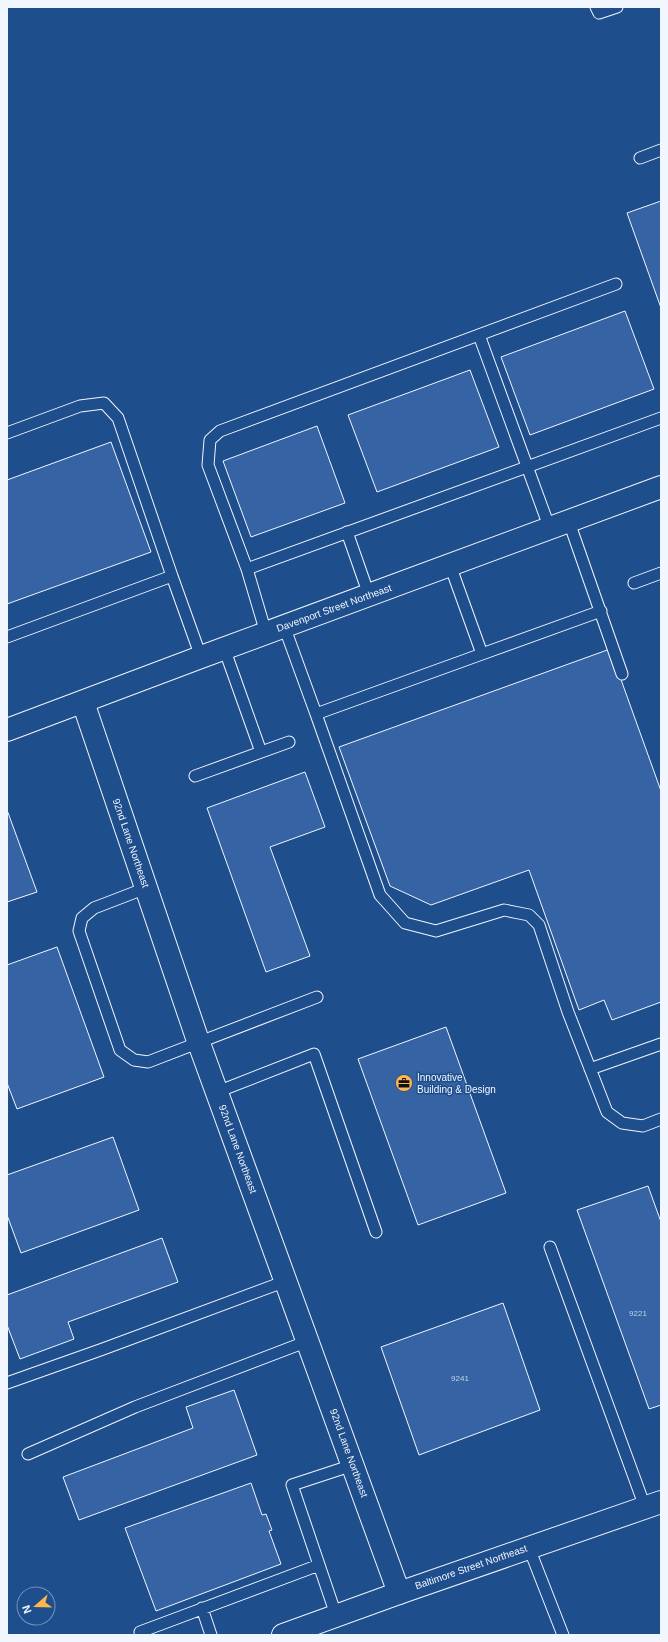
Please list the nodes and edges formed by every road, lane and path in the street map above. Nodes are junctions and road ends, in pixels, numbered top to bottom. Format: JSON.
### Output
{"nodes":[{"id":1,"x":596,"y":7,"type":"edge"},
{"id":2,"x":617,"y":7,"type":"edge"},
{"id":3,"x":661,"y":150,"type":"edge"},
{"id":4,"x":640,"y":158,"type":"dead end"},
{"id":5,"x":616,"y":284,"type":"dead end"},
{"id":6,"x":479,"y":335,"type":"junction"},
{"id":7,"x":661,"y":418,"type":"edge"},
{"id":8,"x":7,"y":433,"type":"edge"},
{"id":9,"x":528,"y":466,"type":"junction"},
{"id":10,"x":661,"y":488,"type":"edge"},
{"id":11,"x":560,"y":525,"type":"junction"},
{"id":12,"x":347,"y":532,"type":"junction"},
{"id":13,"x":450,"y":565,"type":"junction"},
{"id":14,"x":247,"y":569,"type":"junction"},
{"id":15,"x":661,"y":573,"type":"edge"},
{"id":16,"x":172,"y":576,"type":"junction"},
{"id":17,"x":634,"y":583,"type":"dead end"},
{"id":18,"x":369,"y":595,"type":"junction"},
{"id":19,"x":601,"y":611,"type":"junction"},
{"id":20,"x":275,"y":629,"type":"junction"},
{"id":21,"x":7,"y":637,"type":"edge"},
{"id":22,"x":224,"y":648,"type":"junction"},
{"id":23,"x":482,"y":654,"type":"junction"},
{"id":24,"x":201,"y":656,"type":"junction"},
{"id":25,"x":622,"y":674,"type":"dead end"},
{"id":26,"x":83,"y":702,"type":"junction"},
{"id":27,"x":316,"y":714,"type":"junction"},
{"id":28,"x":7,"y":730,"type":"edge"},
{"id":29,"x":289,"y":742,"type":"dead end"},
{"id":30,"x":261,"y":752,"type":"junction"},
{"id":31,"x":195,"y":776,"type":"dead end"},
{"id":32,"x":146,"y":888,"type":"junction"},
{"id":33,"x":317,"y":997,"type":"dead end"},
{"id":34,"x":199,"y":1043,"type":"junction"},
{"id":35,"x":661,"y":1044,"type":"edge"},
{"id":36,"x":590,"y":1069,"type":"junction"},
{"id":37,"x":217,"y":1092,"type":"junction"},
{"id":38,"x":661,"y":1119,"type":"edge"},
{"id":39,"x":376,"y":1232,"type":"dead end"},
{"id":40,"x":550,"y":1247,"type":"dead end"},
{"id":41,"x":286,"y":1281,"type":"junction"},
{"id":42,"x":308,"y":1341,"type":"junction"},
{"id":43,"x":7,"y":1383,"type":"edge"},
{"id":44,"x":28,"y":1454,"type":"dead end"},
{"id":45,"x":353,"y":1465,"type":"junction"},
{"id":46,"x":653,"y":1504,"type":"edge"},
{"id":47,"x":529,"y":1548,"type":"junction"},
{"id":48,"x":319,"y":1565,"type":"junction"},
{"id":49,"x":399,"y":1592,"type":"junction"},
{"id":50,"x":202,"y":1608,"type":"junction"},
{"id":51,"x":336,"y":1616,"type":"junction"},
{"id":52,"x":310,"y":1630,"type":"edge"},
{"id":53,"x":141,"y":1635,"type":"edge"},
{"id":54,"x":211,"y":1635,"type":"edge"},
{"id":55,"x":283,"y":1635,"type":"edge"},
{"id":56,"x":563,"y":1635,"type":"edge"}],
"edges":[{"from":1,"to":2,"type":"lane"},
{"from":3,"to":4,"type":"lane"},
{"from":5,"to":6,"type":"lane"},
{"from":6,"to":9,"type":"lane"},
{"from":6,"to":14,"type":"lane"},
{"from":7,"to":9,"type":"lane"},
{"from":8,"to":16,"type":"lane"},
{"from":9,"to":11,"type":"lane"},
{"from":9,"to":12,"type":"lane"},
{"from":10,"to":11,"type":"street","name":"Davenport Street Northeast"},
{"from":11,"to":13,"type":"street","name":"Davenport Street Northeast"},
{"from":11,"to":19,"type":"lane"},
{"from":12,"to":14,"type":"lane"},
{"from":12,"to":18,"type":"lane"},
{"from":13,"to":18,"type":"street","name":"Davenport Street Northeast"},
{"from":13,"to":23,"type":"lane"},
{"from":14,"to":20,"type":"lane"},
{"from":15,"to":17,"type":"lane"},
{"from":16,"to":21,"type":"lane"},
{"from":16,"to":24,"type":"lane"},
{"from":18,"to":20,"type":"street","name":"Davenport Street Northeast"},
{"from":19,"to":23,"type":"lane"},
{"from":19,"to":25,"type":"lane"},
{"from":20,"to":22,"type":"street","name":"Davenport Street Northeast"},
{"from":20,"to":27,"type":"lane"},
{"from":22,"to":24,"type":"street","name":"Davenport Street Northeast"},
{"from":22,"to":30,"type":"lane"},
{"from":23,"to":27,"type":"lane"},
{"from":24,"to":26,"type":"street","name":"Davenport Street Northeast"},
{"from":26,"to":28,"type":"street","name":"Davenport Street Northeast"},
{"from":26,"to":32,"type":"street","name":"92nd Lane Northeast"},
{"from":27,"to":36,"type":"lane"},
{"from":29,"to":30,"type":"lane"},
{"from":30,"to":31,"type":"lane"},
{"from":32,"to":34,"type":"street","name":"92nd Lane Northeast"},
{"from":32,"to":34,"type":"lane"},
{"from":33,"to":34,"type":"lane"},
{"from":34,"to":37,"type":"street","name":"92nd Lane Northeast"},
{"from":35,"to":36,"type":"lane"},
{"from":36,"to":38,"type":"lane"},
{"from":37,"to":39,"type":"lane"},
{"from":37,"to":41,"type":"street","name":"92nd Lane Northeast"},
{"from":40,"to":46,"type":"lane"},
{"from":41,"to":42,"type":"street","name":"92nd Lane Northeast"},
{"from":41,"to":43,"type":"lane"},
{"from":42,"to":44,"type":"lane"},
{"from":42,"to":45,"type":"street","name":"92nd Lane Northeast"},
{"from":45,"to":48,"type":"lane"},
{"from":45,"to":49,"type":"street","name":"92nd Lane Northeast"},
{"from":46,"to":47,"type":"street","name":"Baltimore Street Northeast"},
{"from":47,"to":49,"type":"street","name":"Baltimore Street Northeast"},
{"from":47,"to":56,"type":"lane"},
{"from":48,"to":50,"type":"lane"},
{"from":48,"to":51,"type":"lane"},
{"from":49,"to":51,"type":"street","name":"Baltimore Street Northeast"},
{"from":50,"to":53,"type":"lane"},
{"from":50,"to":54,"type":"lane"},
{"from":51,"to":52,"type":"street","name":"Baltimore Street Northeast"},
{"from":52,"to":55,"type":"street","name":"Baltimore Street Northeast"}]}
